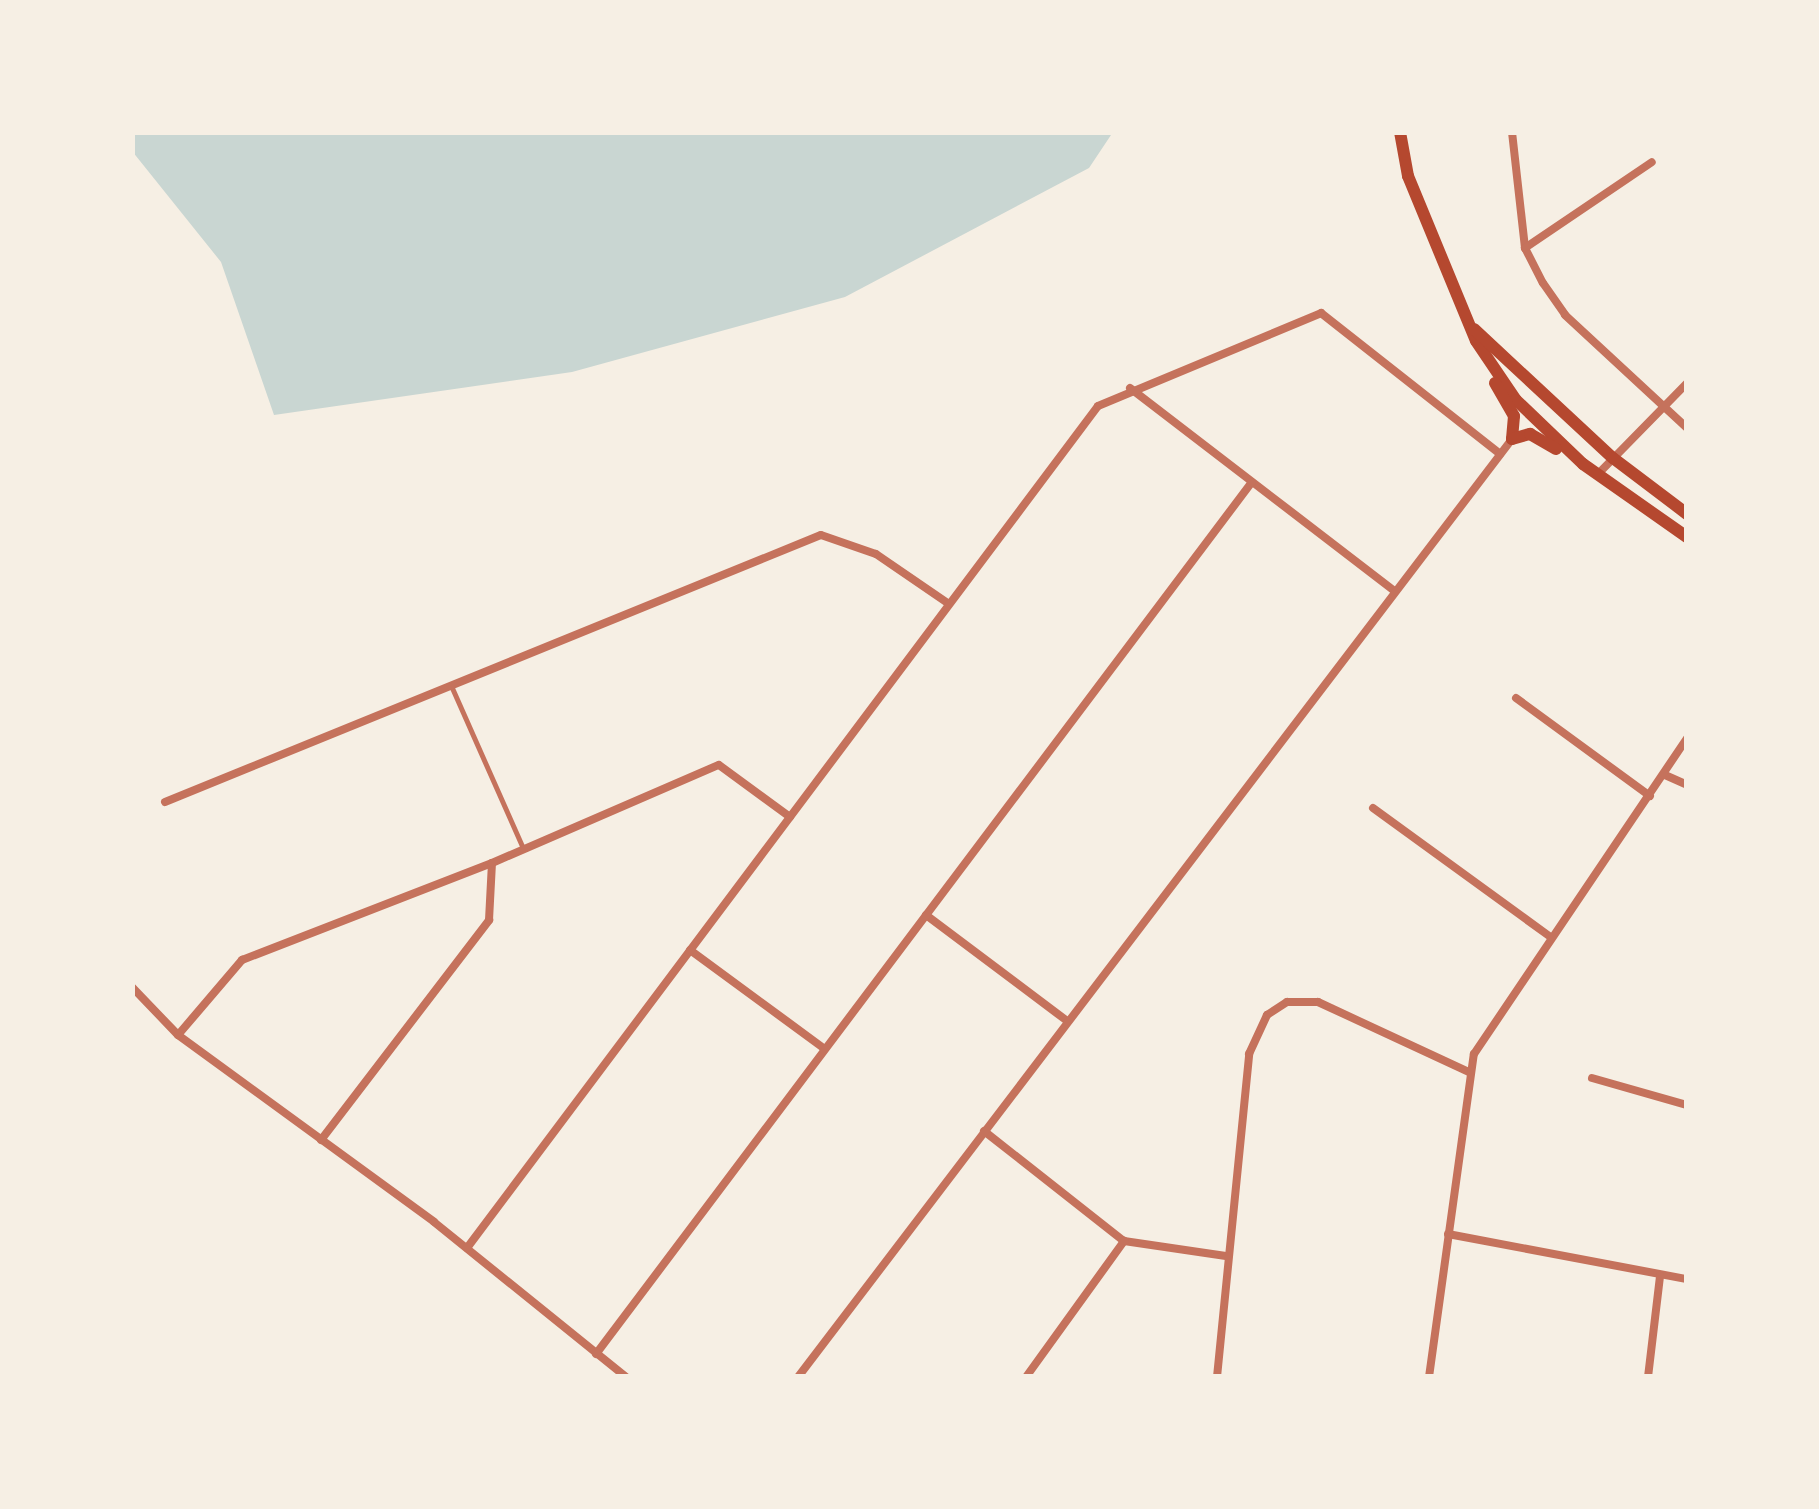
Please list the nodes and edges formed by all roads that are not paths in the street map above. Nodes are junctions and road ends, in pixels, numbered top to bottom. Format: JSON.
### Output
{"nodes":[{"id":1,"x":1400,"y":132,"type":"edge"},
{"id":2,"x":1512,"y":132,"type":"edge"},
{"id":3,"x":1652,"y":162,"type":"dead end"},
{"id":4,"x":1525,"y":248,"type":"junction"},
{"id":5,"x":1474,"y":328,"type":"junction"},
{"id":6,"x":1481,"y":349,"type":"junction"},
{"id":7,"x":1687,"y":382,"type":"edge"},
{"id":8,"x":1130,"y":388,"type":"junction"},
{"id":9,"x":1661,"y":410,"type":"junction"},
{"id":10,"x":1687,"y":428,"type":"edge"},
{"id":11,"x":1512,"y":439,"type":"junction"},
{"id":12,"x":1500,"y":454,"type":"junction"},
{"id":13,"x":1613,"y":458,"type":"junction"},
{"id":14,"x":1583,"y":464,"type":"junction"},
{"id":15,"x":1597,"y":475,"type":"junction"},
{"id":16,"x":1252,"y":482,"type":"junction"},
{"id":17,"x":1687,"y":514,"type":"edge"},
{"id":18,"x":1687,"y":537,"type":"edge"},
{"id":19,"x":1394,"y":591,"type":"junction"},
{"id":20,"x":946,"y":602,"type":"junction"},
{"id":21,"x":452,"y":687,"type":"junction"},
{"id":22,"x":1516,"y":698,"type":"dead end"},
{"id":23,"x":1687,"y":738,"type":"edge"},
{"id":24,"x":1665,"y":775,"type":"junction"},
{"id":25,"x":1687,"y":785,"type":"edge"},
{"id":26,"x":1650,"y":796,"type":"junction"},
{"id":27,"x":165,"y":802,"type":"dead end"},
{"id":28,"x":1373,"y":808,"type":"dead end"},
{"id":29,"x":790,"y":817,"type":"junction"},
{"id":30,"x":521,"y":845,"type":"junction"},
{"id":31,"x":492,"y":863,"type":"junction"},
{"id":32,"x":926,"y":915,"type":"junction"},
{"id":33,"x":1549,"y":936,"type":"junction"},
{"id":34,"x":691,"y":950,"type":"junction"},
{"id":35,"x":132,"y":987,"type":"edge"},
{"id":36,"x":1067,"y":1021,"type":"junction"},
{"id":37,"x":178,"y":1035,"type":"junction"},
{"id":38,"x":825,"y":1049,"type":"junction"},
{"id":39,"x":1469,"y":1072,"type":"junction"},
{"id":40,"x":1592,"y":1078,"type":"dead end"},
{"id":41,"x":1687,"y":1105,"type":"edge"},
{"id":42,"x":984,"y":1131,"type":"junction"},
{"id":43,"x":321,"y":1140,"type":"junction"},
{"id":44,"x":1448,"y":1234,"type":"junction"},
{"id":45,"x":1124,"y":1241,"type":"junction"},
{"id":46,"x":467,"y":1248,"type":"junction"},
{"id":47,"x":1226,"y":1256,"type":"junction"},
{"id":48,"x":1660,"y":1276,"type":"junction"},
{"id":49,"x":1687,"y":1279,"type":"edge"},
{"id":50,"x":596,"y":1354,"type":"junction"},
{"id":51,"x":626,"y":1377,"type":"edge"},
{"id":52,"x":798,"y":1377,"type":"edge"},
{"id":53,"x":1026,"y":1377,"type":"edge"},
{"id":54,"x":1217,"y":1377,"type":"edge"},
{"id":55,"x":1430,"y":1377,"type":"edge"},
{"id":56,"x":1648,"y":1377,"type":"edge"}],
"edges":[{"from":1,"to":5,"type":"main road"},
{"from":2,"to":4,"type":"street"},
{"from":3,"to":4,"type":"street"},
{"from":4,"to":9,"type":"street"},
{"from":5,"to":6,"type":"main road"},
{"from":5,"to":13,"type":"main road"},
{"from":6,"to":11,"type":"main road"},
{"from":6,"to":14,"type":"main road"},
{"from":7,"to":9,"type":"street"},
{"from":8,"to":12,"type":"street"},
{"from":8,"to":16,"type":"street"},
{"from":8,"to":20,"type":"street"},
{"from":9,"to":10,"type":"street"},
{"from":9,"to":13,"type":"street"},
{"from":11,"to":12,"type":"street"},
{"from":11,"to":14,"type":"main road"},
{"from":12,"to":19,"type":"street"},
{"from":13,"to":15,"type":"street"},
{"from":13,"to":17,"type":"main road"},
{"from":14,"to":15,"type":"main road"},
{"from":15,"to":18,"type":"main road"},
{"from":16,"to":19,"type":"street"},
{"from":16,"to":32,"type":"street"},
{"from":19,"to":36,"type":"street"},
{"from":20,"to":21,"type":"street"},
{"from":20,"to":29,"type":"street"},
{"from":21,"to":27,"type":"street"},
{"from":21,"to":30,"type":"lane"},
{"from":22,"to":26,"type":"street"},
{"from":23,"to":24,"type":"street"},
{"from":24,"to":25,"type":"street"},
{"from":24,"to":26,"type":"street"},
{"from":26,"to":33,"type":"street"},
{"from":28,"to":33,"type":"street"},
{"from":29,"to":30,"type":"street"},
{"from":29,"to":34,"type":"street"},
{"from":30,"to":31,"type":"street"},
{"from":31,"to":37,"type":"street"},
{"from":31,"to":43,"type":"street"},
{"from":32,"to":36,"type":"street"},
{"from":32,"to":38,"type":"street"},
{"from":33,"to":39,"type":"street"},
{"from":34,"to":38,"type":"street"},
{"from":34,"to":46,"type":"street"},
{"from":35,"to":37,"type":"street"},
{"from":36,"to":42,"type":"street"},
{"from":37,"to":43,"type":"street"},
{"from":38,"to":50,"type":"street"},
{"from":39,"to":44,"type":"street"},
{"from":39,"to":47,"type":"street"},
{"from":40,"to":41,"type":"street"},
{"from":42,"to":45,"type":"street"},
{"from":42,"to":52,"type":"street"},
{"from":43,"to":46,"type":"street"},
{"from":44,"to":48,"type":"street"},
{"from":44,"to":55,"type":"street"},
{"from":45,"to":47,"type":"street"},
{"from":45,"to":53,"type":"street"},
{"from":46,"to":50,"type":"street"},
{"from":47,"to":54,"type":"street"},
{"from":48,"to":49,"type":"street"},
{"from":48,"to":56,"type":"street"},
{"from":50,"to":51,"type":"street"}]}
